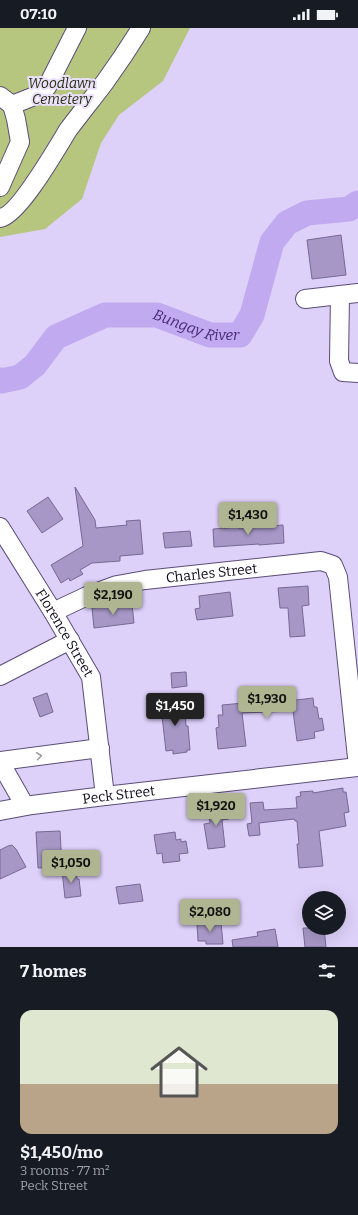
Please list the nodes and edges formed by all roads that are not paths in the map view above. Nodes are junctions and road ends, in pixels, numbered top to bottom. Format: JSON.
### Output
{"nodes":[{"id":1,"x":77,"y":28,"type":"edge"},
{"id":2,"x":141,"y":28,"type":"edge"},
{"id":3,"x":6,"y":100,"type":"edge"},
{"id":4,"x":0,"y":187,"type":"edge"},
{"id":5,"x":0,"y":218,"type":"edge"},
{"id":6,"x":358,"y":294,"type":"edge"},
{"id":7,"x":340,"y":295,"type":"junction"},
{"id":8,"x":305,"y":299,"type":"dead end"},
{"id":9,"x":358,"y":374,"type":"edge"},
{"id":10,"x":0,"y":527,"type":"edge"},
{"id":11,"x":54,"y":612,"type":"junction"},
{"id":12,"x":70,"y":640,"type":"junction"},
{"id":13,"x":0,"y":676,"type":"edge"},
{"id":14,"x":100,"y":748,"type":"junction"},
{"id":15,"x":0,"y":761,"type":"edge"},
{"id":16,"x":358,"y":767,"type":"edge"},
{"id":17,"x":105,"y":796,"type":"junction"},
{"id":18,"x":25,"y":806,"type":"junction"},
{"id":19,"x":0,"y":811,"type":"edge"}],
"edges":[{"from":1,"to":3,"type":"street"},
{"from":2,"to":5,"type":"street"},
{"from":3,"to":4,"type":"street"},
{"from":6,"to":7,"type":"street"},
{"from":7,"to":8,"type":"street"},
{"from":7,"to":9,"type":"street"},
{"from":10,"to":11,"type":"street","name":"Florence Street"},
{"from":11,"to":12,"type":"street","name":"Florence Street"},
{"from":11,"to":16,"type":"street","name":"Charles Street"},
{"from":12,"to":13,"type":"street"},
{"from":12,"to":14,"type":"street","name":"Florence Street"},
{"from":15,"to":14,"type":"street","one_way":true},
{"from":14,"to":17,"type":"street","name":"Florence Street"},
{"from":15,"to":18,"type":"street"},
{"from":16,"to":17,"type":"street","name":"Peck Street"},
{"from":17,"to":18,"type":"street","name":"Peck Street"},
{"from":18,"to":19,"type":"street","name":"Peck Street"}]}
